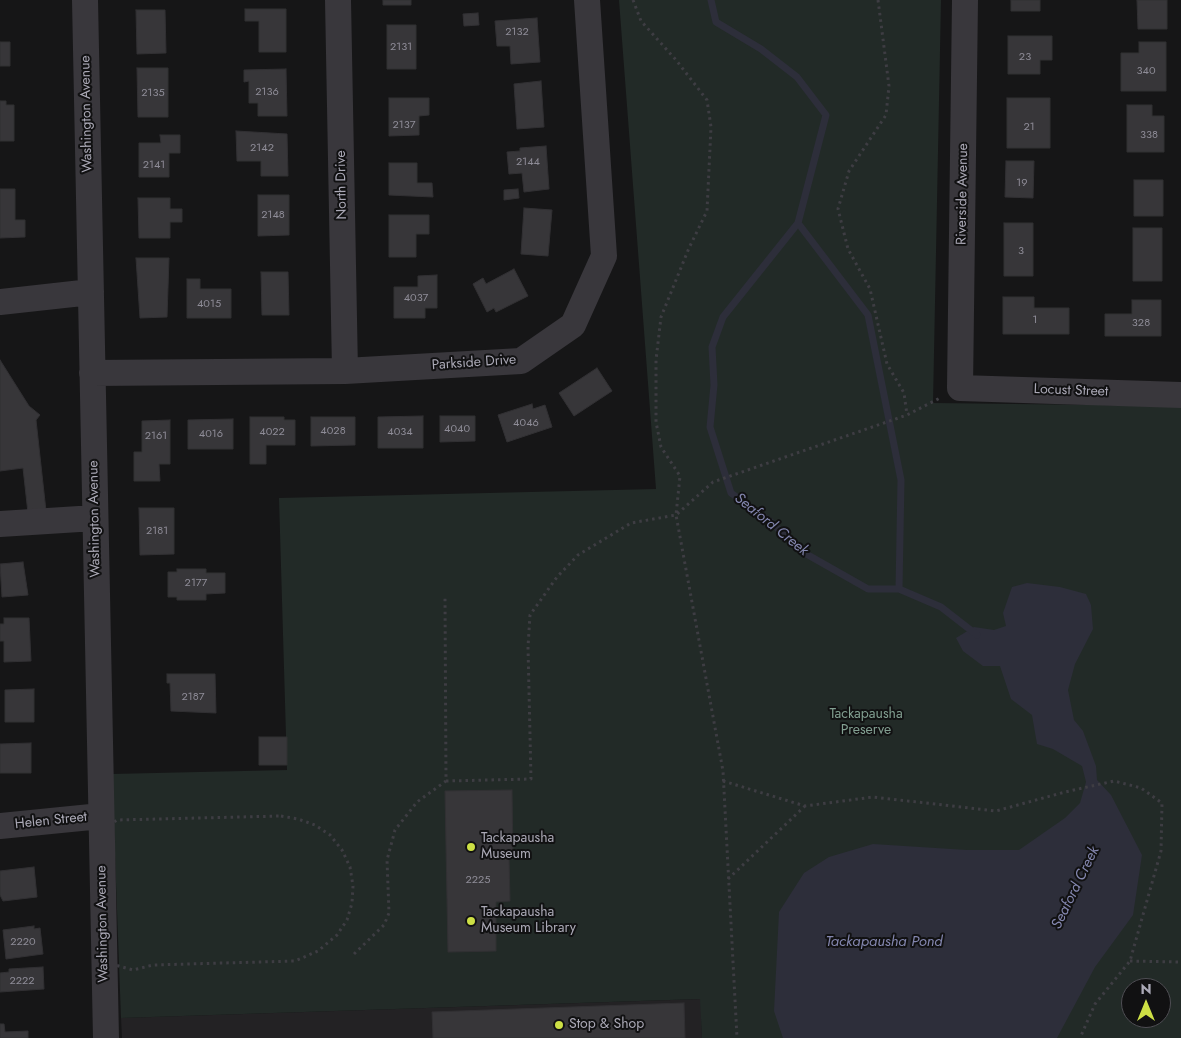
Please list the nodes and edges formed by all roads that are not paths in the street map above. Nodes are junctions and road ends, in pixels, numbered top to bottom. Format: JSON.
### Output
{"nodes":[{"id":1,"x":85,"y":0,"type":"edge"},
{"id":2,"x":338,"y":0,"type":"edge"},
{"id":3,"x":587,"y":0,"type":"edge"},
{"id":4,"x":965,"y":0,"type":"edge"},
{"id":5,"x":91,"y":292,"type":"junction"},
{"id":6,"x":0,"y":302,"type":"edge"},
{"id":7,"x":345,"y":371,"type":"junction"},
{"id":8,"x":92,"y":373,"type":"junction"},
{"id":9,"x":960,"y":388,"type":"joint"},
{"id":10,"x":1181,"y":395,"type":"edge"},
{"id":11,"x":95,"y":518,"type":"junction"},
{"id":12,"x":0,"y":524,"type":"edge"},
{"id":13,"x":109,"y":818,"type":"junction"},
{"id":14,"x":0,"y":826,"type":"edge"},
{"id":15,"x":106,"y":1038,"type":"edge"}],
"edges":[{"from":1,"to":5,"type":"street","name":"Washington Avenue"},
{"from":2,"to":7,"type":"street","name":"North Drive"},
{"from":3,"to":7,"type":"street","name":"Parkside Drive"},
{"from":4,"to":9,"type":"street","name":"Riverside Avenue"},
{"from":5,"to":6,"type":"street"},
{"from":5,"to":8,"type":"street","name":"Washington Avenue"},
{"from":7,"to":8,"type":"street","name":"Parkside Drive"},
{"from":8,"to":11,"type":"street","name":"Washington Avenue"},
{"from":9,"to":10,"type":"street","name":"Locust Street"},
{"from":11,"to":12,"type":"street"},
{"from":11,"to":13,"type":"street","name":"Washington Avenue"},
{"from":13,"to":14,"type":"street","name":"Helen Street"},
{"from":13,"to":15,"type":"street","name":"Washington Avenue"}]}
